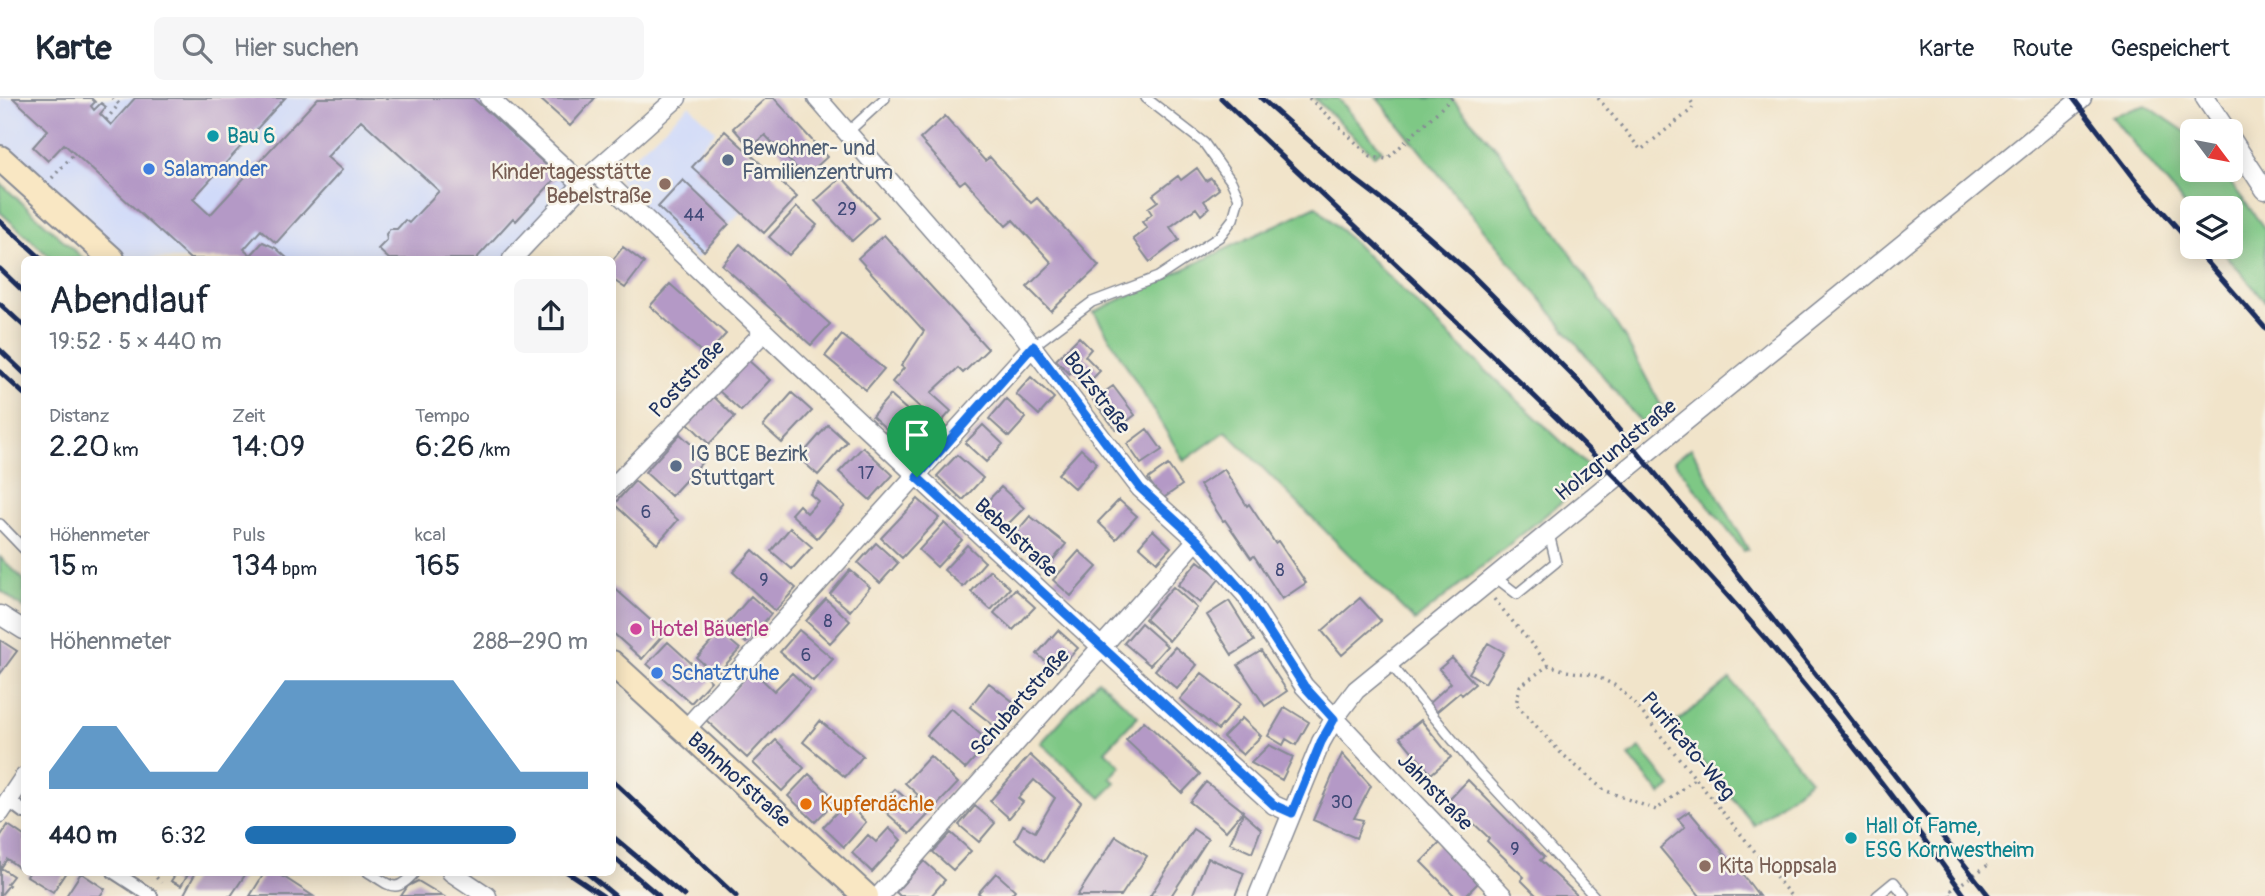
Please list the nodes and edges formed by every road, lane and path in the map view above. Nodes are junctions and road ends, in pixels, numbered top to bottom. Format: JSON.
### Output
{"nodes":[{"id":1,"x":113,"y":98,"type":"edge"},
{"id":2,"x":489,"y":98,"type":"edge"},
{"id":3,"x":677,"y":98,"type":"edge"},
{"id":4,"x":817,"y":98,"type":"edge"},
{"id":5,"x":884,"y":98,"type":"edge"},
{"id":6,"x":1146,"y":98,"type":"edge"},
{"id":7,"x":1309,"y":98,"type":"edge"},
{"id":8,"x":1452,"y":98,"type":"edge"},
{"id":9,"x":1598,"y":98,"type":"edge"},
{"id":10,"x":1689,"y":98,"type":"edge"},
{"id":11,"x":2082,"y":98,"type":"edge"},
{"id":12,"x":2205,"y":98,"type":"edge"},
{"id":13,"x":2219,"y":119,"type":"edge"},
{"id":14,"x":106,"y":120,"type":"dead end"},
{"id":15,"x":848,"y":132,"type":"junction"},
{"id":16,"x":74,"y":154,"type":"dead end"},
{"id":17,"x":0,"y":158,"type":"edge"},
{"id":18,"x":2244,"y":158,"type":"edge"},
{"id":19,"x":588,"y":177,"type":"junction"},
{"id":20,"x":2265,"y":190,"type":"edge"},
{"id":21,"x":38,"y":193,"type":"junction"},
{"id":22,"x":109,"y":256,"type":"edge"},
{"id":23,"x":515,"y":256,"type":"edge"},
{"id":24,"x":764,"y":332,"type":"junction"},
{"id":25,"x":1033,"y":346,"type":"junction"},
{"id":26,"x":917,"y":477,"type":"junction"},
{"id":27,"x":616,"y":484,"type":"edge"},
{"id":28,"x":0,"y":524,"type":"edge"},
{"id":29,"x":1549,"y":534,"type":"junction"},
{"id":30,"x":1197,"y":540,"type":"junction"},
{"id":31,"x":21,"y":546,"type":"edge"},
{"id":32,"x":1489,"y":582,"type":"junction"},
{"id":33,"x":0,"y":615,"type":"edge"},
{"id":34,"x":21,"y":628,"type":"edge"},
{"id":35,"x":1100,"y":647,"type":"junction"},
{"id":36,"x":1389,"y":662,"type":"junction"},
{"id":37,"x":1549,"y":664,"type":"junction"},
{"id":38,"x":616,"y":667,"type":"edge"},
{"id":39,"x":1334,"y":719,"type":"junction"},
{"id":40,"x":684,"y":731,"type":"junction"},
{"id":41,"x":1696,"y":778,"type":"junction"},
{"id":42,"x":21,"y":781,"type":"edge"},
{"id":43,"x":3,"y":803,"type":"edge"},
{"id":44,"x":21,"y":811,"type":"edge"},
{"id":45,"x":1292,"y":813,"type":"junction"},
{"id":46,"x":1991,"y":863,"type":"dead end"},
{"id":47,"x":120,"y":876,"type":"edge"},
{"id":48,"x":375,"y":876,"type":"edge"},
{"id":49,"x":411,"y":876,"type":"edge"},
{"id":50,"x":457,"y":876,"type":"edge"},
{"id":51,"x":1497,"y":894,"type":"edge"},
{"id":52,"x":151,"y":896,"type":"edge"},
{"id":53,"x":487,"y":896,"type":"edge"},
{"id":54,"x":866,"y":896,"type":"edge"},
{"id":55,"x":879,"y":896,"type":"edge"},
{"id":56,"x":1258,"y":896,"type":"edge"},
{"id":57,"x":1594,"y":896,"type":"edge"},
{"id":58,"x":1791,"y":896,"type":"edge"},
{"id":59,"x":1877,"y":896,"type":"edge"},
{"id":60,"x":1905,"y":896,"type":"edge"},
{"id":61,"x":1951,"y":896,"type":"edge"}],
"edges":[{"from":1,"to":14,"type":"path"},
{"from":2,"to":19,"type":"street","name":"Bebelstraße"},
{"from":3,"to":19,"type":"street"},
{"from":4,"to":15,"type":"street","name":"Bolzstraße"},
{"from":5,"to":15,"type":"lane"},
{"from":6,"to":25,"type":"lane"},
{"from":7,"to":8,"type":"path"},
{"from":9,"to":10,"type":"path"},
{"from":11,"to":29,"type":"street","name":"Holzgrundstraße"},
{"from":12,"to":13,"type":"street"},
{"from":15,"to":25,"type":"street","name":"Bolzstraße"},
{"from":16,"to":21,"type":"path"},
{"from":17,"to":21,"type":"main road"},
{"from":18,"to":20,"type":"street"},
{"from":19,"to":23,"type":"street"},
{"from":19,"to":24,"type":"street","name":"Bebelstraße"},
{"from":21,"to":22,"type":"main road"},
{"from":24,"to":26,"type":"street","name":"Bebelstraße"},
{"from":24,"to":27,"type":"street","name":"Poststraße"},
{"from":25,"to":26,"type":"street"},
{"from":25,"to":30,"type":"street","name":"Bolzstraße"},
{"from":26,"to":35,"type":"street","name":"Bebelstraße"},
{"from":26,"to":40,"type":"street"},
{"from":28,"to":31,"type":"lane"},
{"from":29,"to":32,"type":"street","name":"Holzgrundstraße"},
{"from":29,"to":32,"type":"lane"},
{"from":30,"to":35,"type":"street","name":"Schubartstraße"},
{"from":30,"to":39,"type":"street","name":"Bolzstraße"},
{"from":32,"to":36,"type":"street","name":"Holzgrundstraße"},
{"from":32,"to":37,"type":"path"},
{"from":33,"to":34,"type":"street"},
{"from":35,"to":45,"type":"street","name":"Bebelstraße"},
{"from":35,"to":55,"type":"street","name":"Schubartstraße"},
{"from":36,"to":39,"type":"street","name":"Holzgrundstraße"},
{"from":36,"to":57,"type":"lane"},
{"from":37,"to":41,"type":"path","name":"Purificato-Weg"},
{"from":37,"to":41,"type":"path"},
{"from":38,"to":40,"type":"main road","name":"Bahnhofstraße"},
{"from":39,"to":45,"type":"street","name":"Holzgrundstraße"},
{"from":39,"to":51,"type":"street","name":"Jahnstraße"},
{"from":40,"to":54,"type":"main road","name":"Bahnhofstraße"},
{"from":41,"to":58,"type":"path","name":"Purificato-Weg"},
{"from":42,"to":43,"type":"street"},
{"from":43,"to":44,"type":"street"},
{"from":45,"to":56,"type":"street","name":"Holzgrundstraße"},
{"from":46,"to":61,"type":"path"},
{"from":47,"to":52,"type":"street"},
{"from":48,"to":49,"type":"lane"},
{"from":50,"to":53,"type":"street"},
{"from":59,"to":60,"type":"lane"}]}
